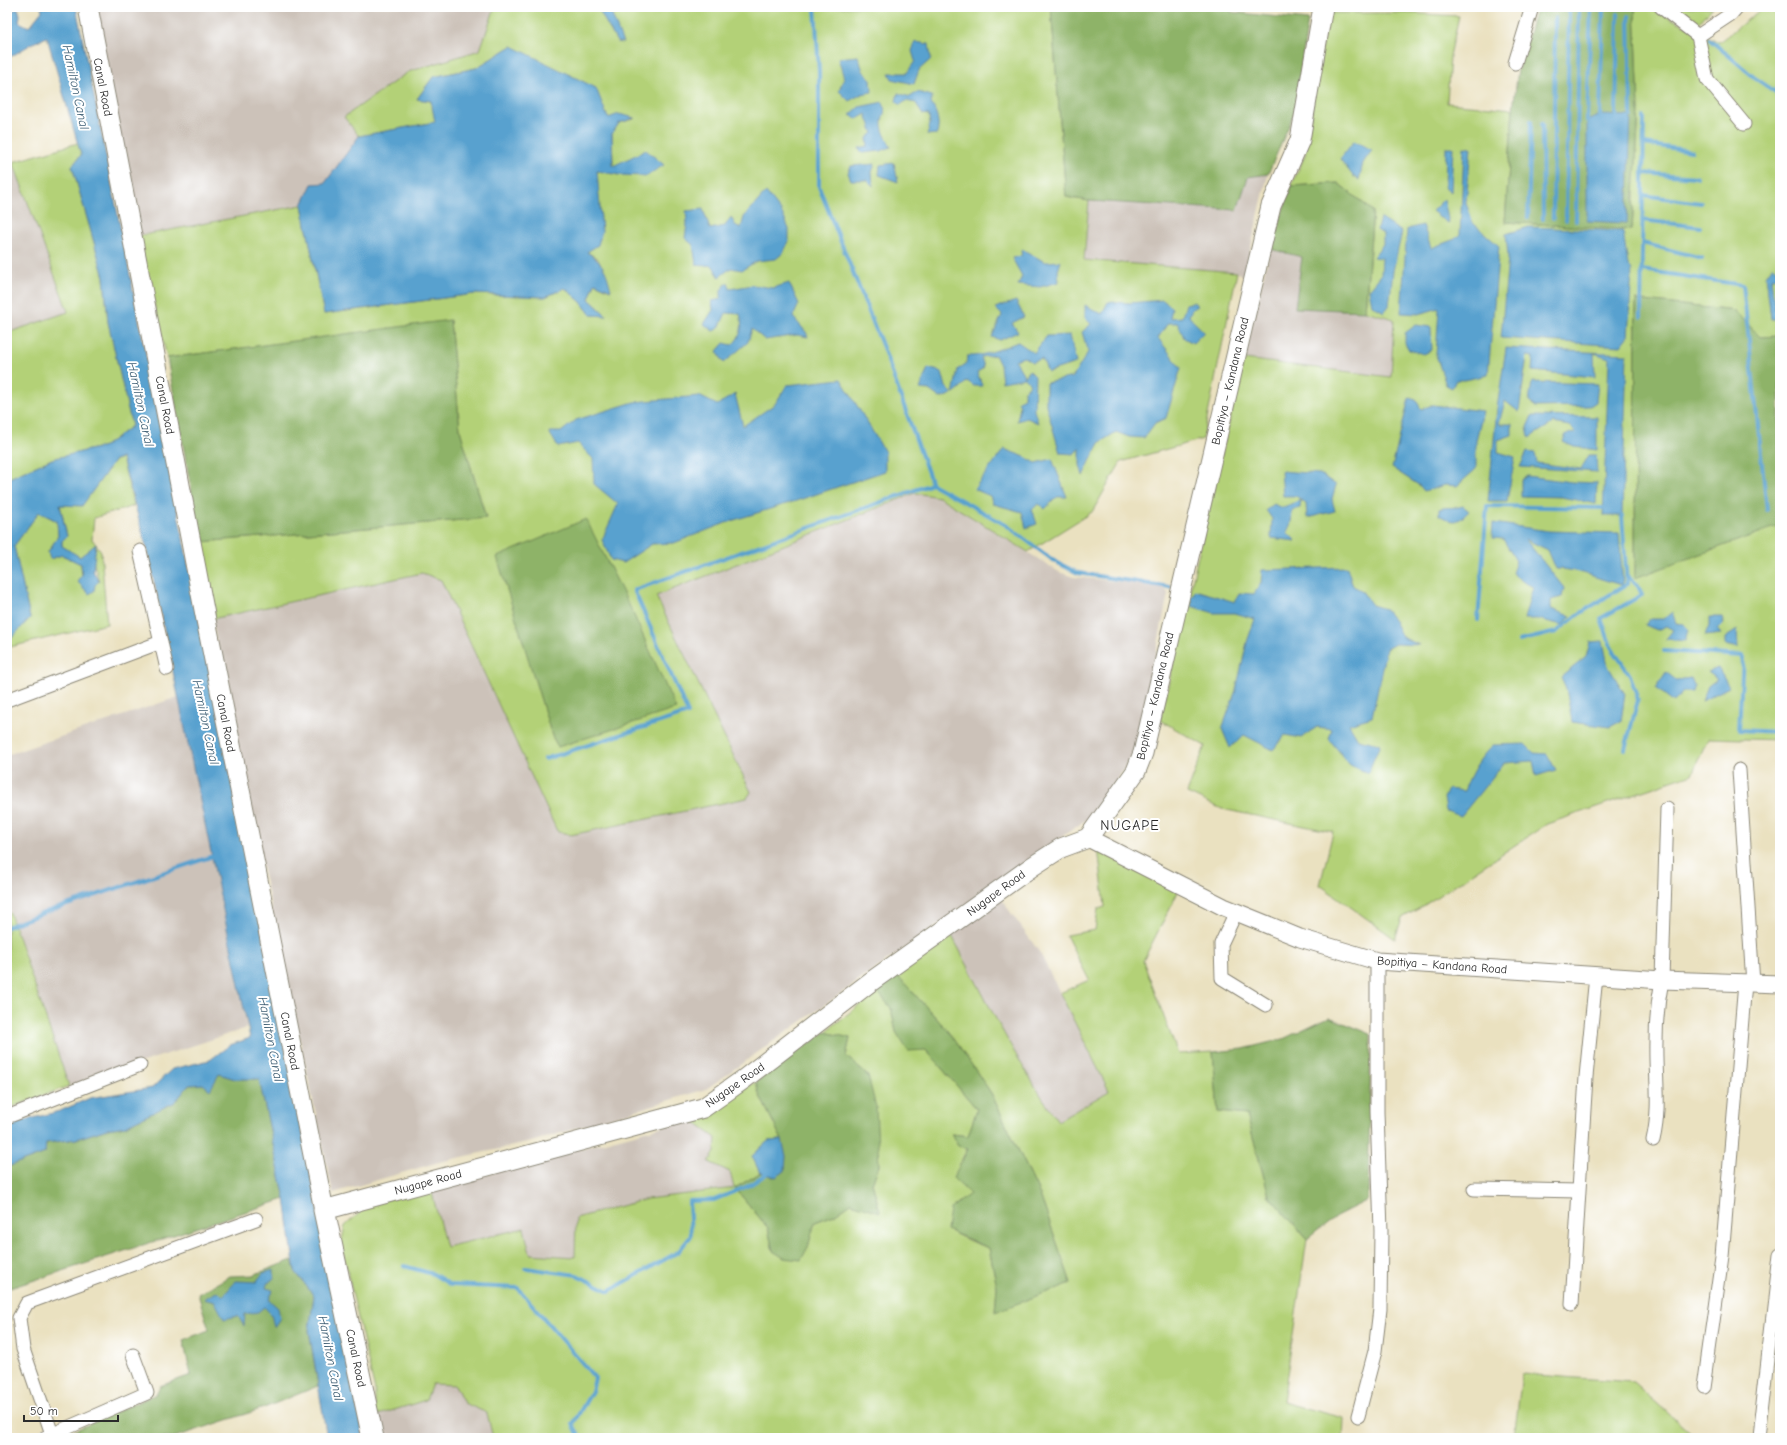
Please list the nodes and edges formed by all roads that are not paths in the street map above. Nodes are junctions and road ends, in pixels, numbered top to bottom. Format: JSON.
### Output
{"nodes":[{"id":1,"x":88,"y":7,"type":"edge"},
{"id":2,"x":1323,"y":7,"type":"edge"},
{"id":3,"x":1532,"y":7,"type":"edge"},
{"id":4,"x":1661,"y":7,"type":"edge"},
{"id":5,"x":1737,"y":7,"type":"edge"},
{"id":6,"x":1698,"y":36,"type":"junction"},
{"id":7,"x":1515,"y":62,"type":"dead end"},
{"id":8,"x":1744,"y":124,"type":"dead end"},
{"id":9,"x":140,"y":551,"type":"dead end"},
{"id":10,"x":161,"y":642,"type":"junction"},
{"id":11,"x":167,"y":669,"type":"dead end"},
{"id":12,"x":7,"y":700,"type":"edge"},
{"id":13,"x":1739,"y":770,"type":"dead end"},
{"id":14,"x":1667,"y":809,"type":"dead end"},
{"id":15,"x":1088,"y":838,"type":"junction"},
{"id":16,"x":1236,"y":912,"type":"junction"},
{"id":17,"x":1377,"y":961,"type":"junction"},
{"id":18,"x":1596,"y":976,"type":"junction"},
{"id":19,"x":1662,"y":980,"type":"junction"},
{"id":20,"x":1749,"y":984,"type":"junction"},
{"id":21,"x":1780,"y":984,"type":"edge"},
{"id":22,"x":1266,"y":1006,"type":"dead end"},
{"id":23,"x":140,"y":1065,"type":"dead end"},
{"id":24,"x":7,"y":1116,"type":"edge"},
{"id":25,"x":1652,"y":1140,"type":"dead end"},
{"id":26,"x":1474,"y":1189,"type":"dead end"},
{"id":27,"x":1578,"y":1191,"type":"junction"},
{"id":28,"x":324,"y":1210,"type":"junction"},
{"id":29,"x":256,"y":1219,"type":"dead end"},
{"id":30,"x":1780,"y":1255,"type":"edge"},
{"id":31,"x":1572,"y":1304,"type":"dead end"},
{"id":32,"x":133,"y":1355,"type":"dead end"},
{"id":33,"x":1704,"y":1386,"type":"dead end"},
{"id":34,"x":1358,"y":1416,"type":"dead end"},
{"id":35,"x":48,"y":1436,"type":"edge"},
{"id":36,"x":373,"y":1438,"type":"edge"},
{"id":37,"x":1759,"y":1438,"type":"edge"}],
"edges":[{"from":1,"to":28,"type":"main road","name":"Canal Road"},
{"from":2,"to":15,"type":"main road","name":"Bopitiya – Kandana Road"},
{"from":3,"to":7,"type":"street"},
{"from":4,"to":6,"type":"street"},
{"from":5,"to":6,"type":"street"},
{"from":6,"to":8,"type":"street"},
{"from":9,"to":10,"type":"street"},
{"from":10,"to":11,"type":"street"},
{"from":10,"to":12,"type":"street"},
{"from":13,"to":20,"type":"street"},
{"from":14,"to":19,"type":"street"},
{"from":15,"to":16,"type":"street","name":"Bopitiya – Kandana Road"},
{"from":15,"to":28,"type":"main road","name":"Nugape Road"},
{"from":16,"to":17,"type":"street","name":"Bopitiya – Kandana Road"},
{"from":16,"to":22,"type":"street"},
{"from":17,"to":18,"type":"street","name":"Bopitiya – Kandana Road"},
{"from":17,"to":34,"type":"street"},
{"from":18,"to":19,"type":"street","name":"Bopitiya – Kandana Road"},
{"from":18,"to":27,"type":"street"},
{"from":19,"to":20,"type":"street","name":"Bopitiya – Kandana Road"},
{"from":19,"to":25,"type":"street"},
{"from":20,"to":21,"type":"street","name":"Bopitiya – Kandana Road"},
{"from":20,"to":33,"type":"street"},
{"from":23,"to":24,"type":"street"},
{"from":26,"to":27,"type":"street"},
{"from":27,"to":31,"type":"street"},
{"from":28,"to":36,"type":"main road","name":"Canal Road"},
{"from":29,"to":35,"type":"street"},
{"from":30,"to":37,"type":"street"},
{"from":32,"to":35,"type":"street"}]}
